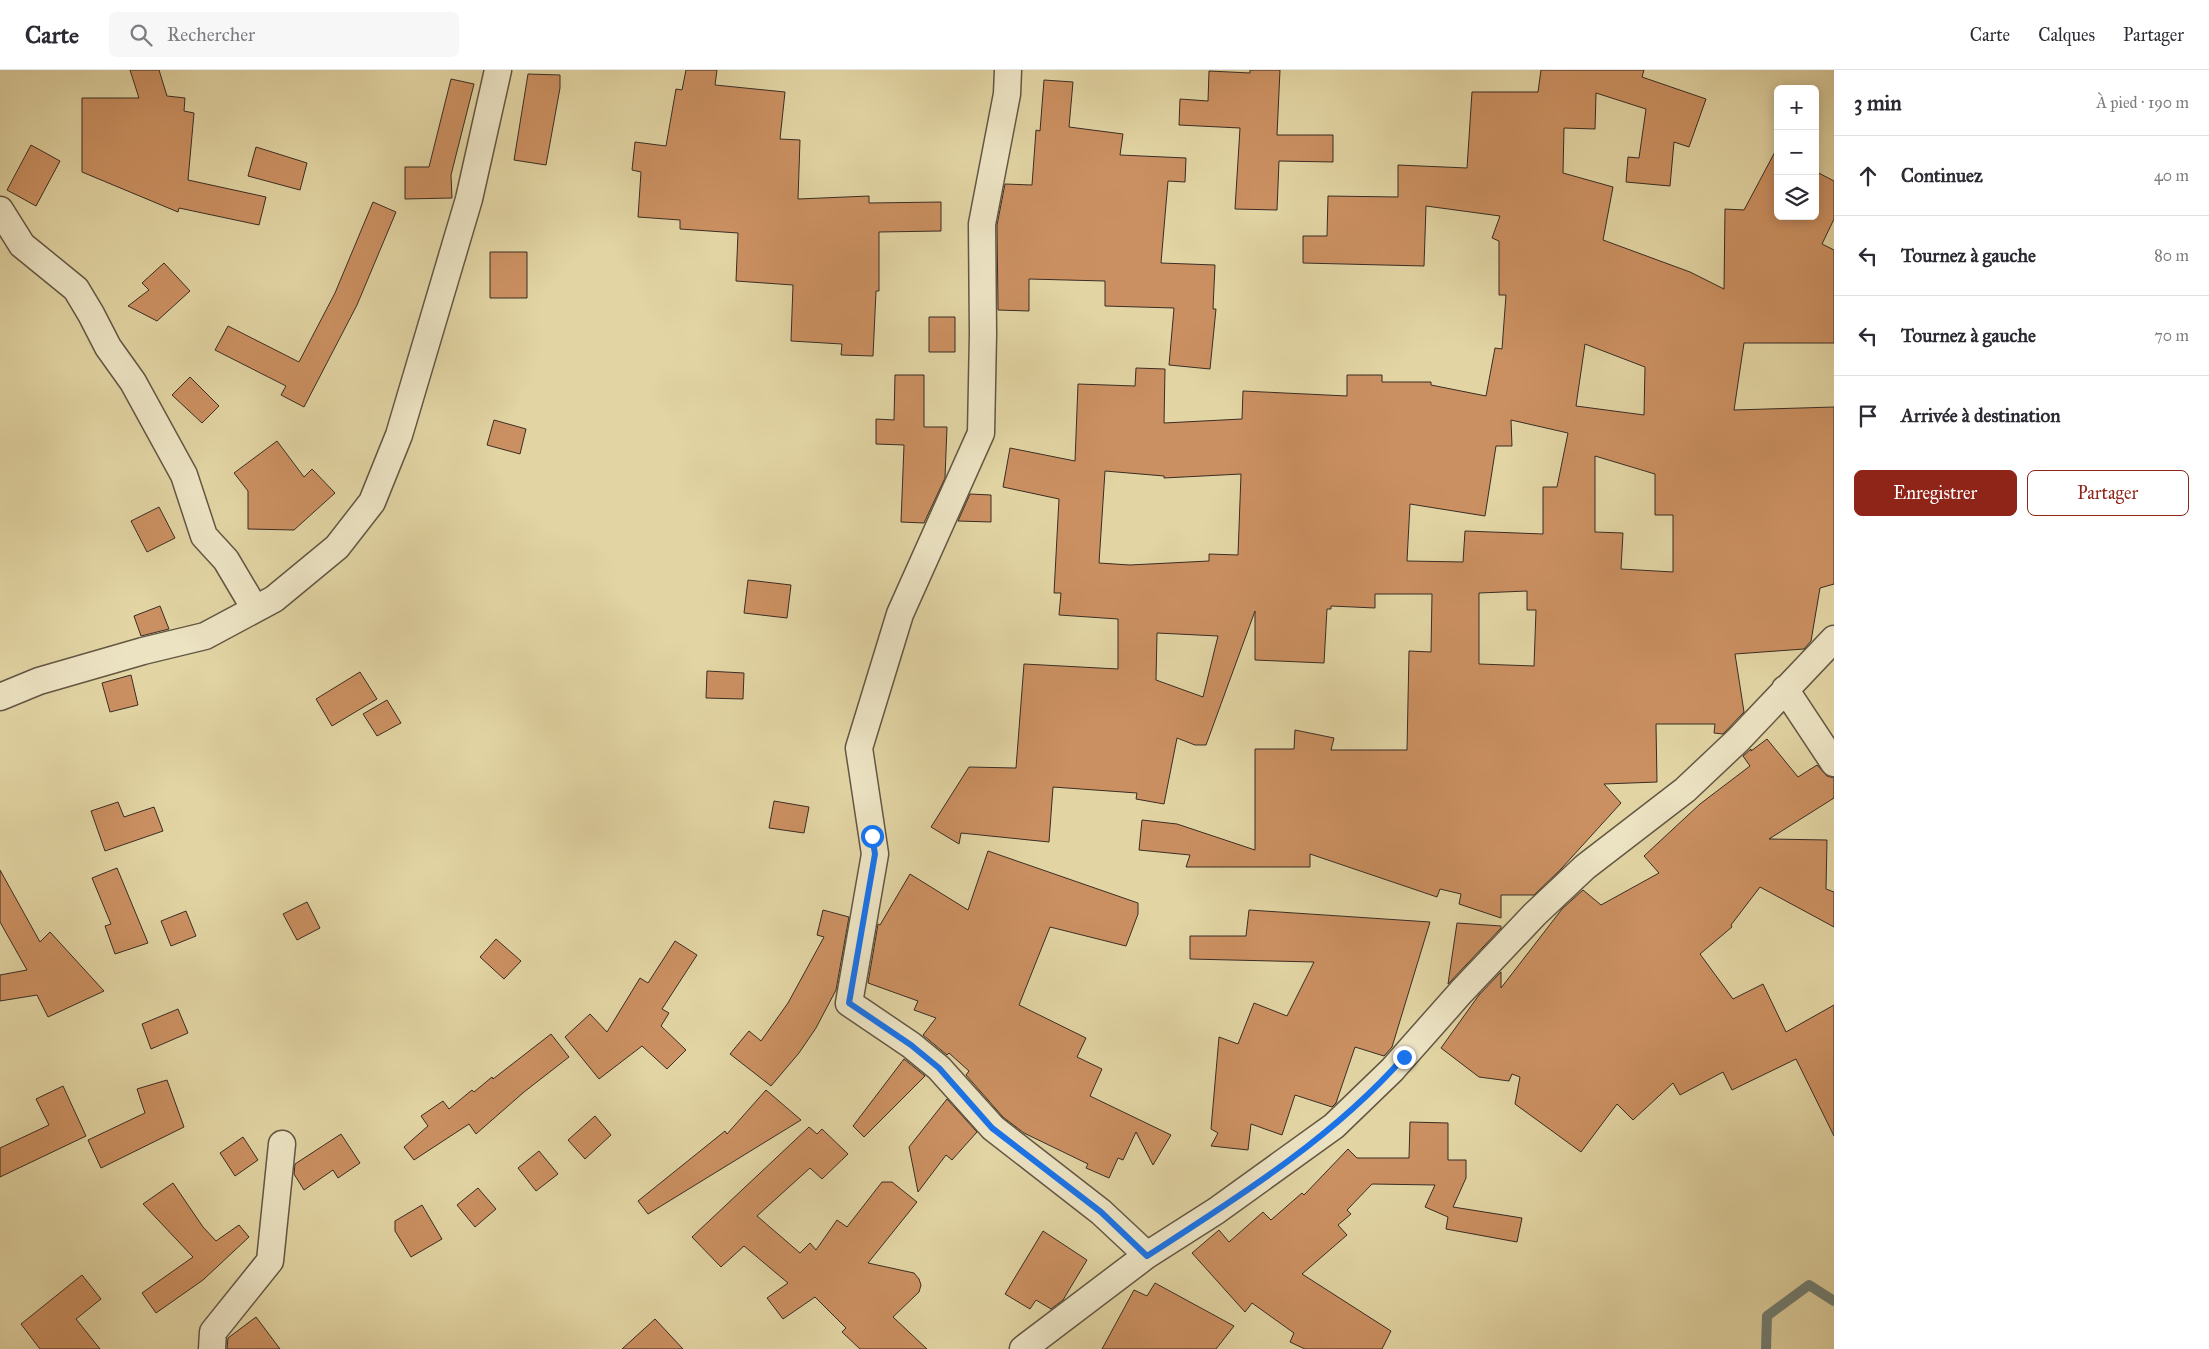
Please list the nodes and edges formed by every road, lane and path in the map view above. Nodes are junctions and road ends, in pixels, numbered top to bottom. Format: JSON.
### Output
{"nodes":[{"id":1,"x":498,"y":70,"type":"edge"},
{"id":2,"x":1008,"y":70,"type":"edge"},
{"id":3,"x":0,"y":210,"type":"edge"},
{"id":4,"x":255,"y":609,"type":"junction"},
{"id":5,"x":1834,"y":639,"type":"edge"},
{"id":6,"x":1785,"y":689,"type":"junction"},
{"id":7,"x":0,"y":696,"type":"edge"},
{"id":8,"x":1834,"y":763,"type":"edge"},
{"id":9,"x":282,"y":1144,"type":"dead end"},
{"id":10,"x":1147,"y":1256,"type":"junction"},
{"id":11,"x":212,"y":1349,"type":"edge"},
{"id":12,"x":1023,"y":1349,"type":"edge"}],
"edges":[{"from":1,"to":4,"type":"street"},
{"from":2,"to":10,"type":"street"},
{"from":3,"to":4,"type":"street"},
{"from":4,"to":7,"type":"street"},
{"from":5,"to":6,"type":"street"},
{"from":6,"to":8,"type":"street"},
{"from":6,"to":10,"type":"street"},
{"from":9,"to":11,"type":"street"},
{"from":10,"to":12,"type":"street"}]}
